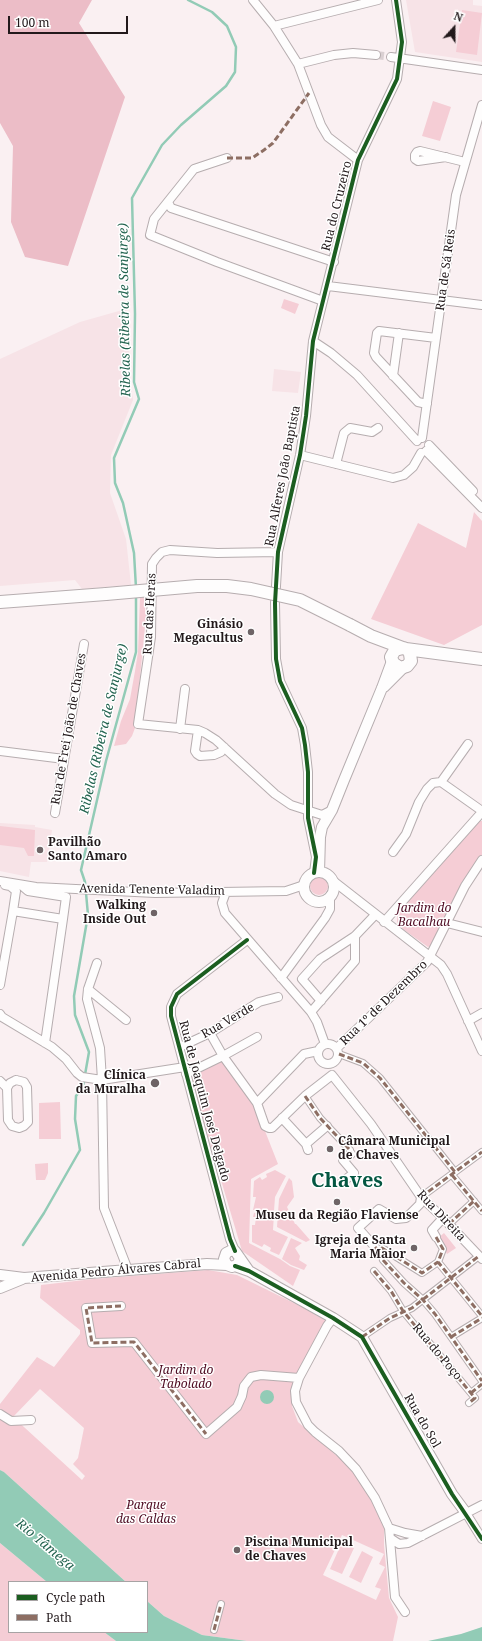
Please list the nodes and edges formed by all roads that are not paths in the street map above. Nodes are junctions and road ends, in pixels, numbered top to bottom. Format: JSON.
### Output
{"nodes":[{"id":1,"x":253,"y":0,"type":"edge"},
{"id":2,"x":378,"y":0,"type":"edge"},
{"id":3,"x":396,"y":0,"type":"edge"},
{"id":4,"x":274,"y":26,"type":"junction"},
{"id":5,"x":376,"y":55,"type":"tunnel mouth"},
{"id":6,"x":391,"y":57,"type":"tunnel mouth"},
{"id":7,"x":401,"y":58,"type":"junction"},
{"id":8,"x":298,"y":64,"type":"junction"},
{"id":9,"x":482,"y":70,"type":"edge"},
{"id":10,"x":482,"y":105,"type":"edge"},
{"id":11,"x":227,"y":158,"type":"dead end"},
{"id":12,"x":446,"y":158,"type":"dead end"},
{"id":13,"x":358,"y":160,"type":"junction"},
{"id":14,"x":464,"y":162,"type":"junction"},
{"id":15,"x":168,"y":202,"type":"junction"},
{"id":16,"x":334,"y":262,"type":"junction"},
{"id":17,"x":328,"y":286,"type":"junction"},
{"id":18,"x":442,"y":300,"type":"junction"},
{"id":19,"x":323,"y":301,"type":"junction"},
{"id":20,"x":482,"y":305,"type":"edge"},
{"id":21,"x":399,"y":333,"type":"junction"},
{"id":22,"x":436,"y":338,"type":"junction"},
{"id":23,"x":314,"y":341,"type":"junction"},
{"id":24,"x":393,"y":376,"type":"junction"},
{"id":25,"x":427,"y":404,"type":"junction"},
{"id":26,"x":378,"y":428,"type":"dead end"},
{"id":27,"x":419,"y":440,"type":"junction"},
{"id":28,"x":425,"y":450,"type":"junction"},
{"id":29,"x":300,"y":455,"type":"junction"},
{"id":30,"x":336,"y":464,"type":"junction"},
{"id":31,"x":482,"y":500,"type":"edge"},
{"id":32,"x":482,"y":508,"type":"edge"},
{"id":33,"x":278,"y":552,"type":"junction"},
{"id":34,"x":0,"y":602,"type":"edge"},
{"id":35,"x":371,"y":636,"type":"junction"},
{"id":36,"x":84,"y":644,"type":"dead end"},
{"id":37,"x":404,"y":649,"type":"junction"},
{"id":38,"x":450,"y":656,"type":"junction"},
{"id":39,"x":391,"y":659,"type":"junction"},
{"id":40,"x":482,"y":660,"type":"edge"},
{"id":41,"x":406,"y":666,"type":"junction"},
{"id":42,"x":382,"y":688,"type":"junction"},
{"id":43,"x":185,"y":689,"type":"dead end"},
{"id":44,"x":180,"y":729,"type":"junction"},
{"id":45,"x":198,"y":730,"type":"junction"},
{"id":46,"x":468,"y":744,"type":"dead end"},
{"id":47,"x":224,"y":747,"type":"junction"},
{"id":48,"x":0,"y":751,"type":"edge"},
{"id":49,"x":64,"y":759,"type":"junction"},
{"id":50,"x":442,"y":782,"type":"junction"},
{"id":51,"x":332,"y":810,"type":"junction"},
{"id":52,"x":308,"y":811,"type":"junction"},
{"id":53,"x":482,"y":812,"type":"edge"},
{"id":54,"x":55,"y":813,"type":"dead end"},
{"id":55,"x":393,"y":852,"type":"dead end"},
{"id":56,"x":482,"y":860,"type":"edge"},
{"id":57,"x":316,"y":872,"type":"junction"},
{"id":58,"x":331,"y":878,"type":"junction"},
{"id":59,"x":0,"y":883,"type":"edge"},
{"id":60,"x":22,"y":885,"type":"junction"},
{"id":61,"x":304,"y":886,"type":"junction"},
{"id":62,"x":226,"y":892,"type":"junction"},
{"id":63,"x":330,"y":896,"type":"junction"},
{"id":64,"x":13,"y":911,"type":"junction"},
{"id":65,"x":375,"y":915,"type":"junction"},
{"id":66,"x":63,"y":918,"type":"junction"},
{"id":67,"x":384,"y":922,"type":"junction"},
{"id":68,"x":447,"y":923,"type":"junction"},
{"id":69,"x":482,"y":932,"type":"edge"},
{"id":70,"x":355,"y":936,"type":"junction"},
{"id":71,"x":247,"y":940,"type":"junction"},
{"id":72,"x":431,"y":957,"type":"junction"},
{"id":73,"x":98,"y":963,"type":"dead end"},
{"id":74,"x":281,"y":978,"type":"junction"},
{"id":75,"x":0,"y":984,"type":"edge"},
{"id":76,"x":88,"y":989,"type":"junction"},
{"id":77,"x":278,"y":997,"type":"dead end"},
{"id":78,"x":321,"y":1001,"type":"junction"},
{"id":79,"x":311,"y":1012,"type":"junction"},
{"id":80,"x":482,"y":1012,"type":"edge"},
{"id":81,"x":0,"y":1014,"type":"edge"},
{"id":82,"x":126,"y":1020,"type":"dead end"},
{"id":83,"x":468,"y":1020,"type":"junction"},
{"id":84,"x":210,"y":1032,"type":"junction"},
{"id":85,"x":257,"y":1037,"type":"dead end"},
{"id":86,"x":45,"y":1043,"type":"junction"},
{"id":87,"x":325,"y":1044,"type":"junction"},
{"id":88,"x":180,"y":1047,"type":"junction"},
{"id":89,"x":318,"y":1051,"type":"junction"},
{"id":90,"x":338,"y":1051,"type":"junction"},
{"id":91,"x":482,"y":1051,"type":"edge"},
{"id":92,"x":224,"y":1056,"type":"junction"},
{"id":93,"x":332,"y":1064,"type":"junction"},
{"id":94,"x":186,"y":1070,"type":"junction"},
{"id":95,"x":332,"y":1075,"type":"junction"},
{"id":96,"x":102,"y":1080,"type":"junction"},
{"id":97,"x":0,"y":1081,"type":"edge"},
{"id":98,"x":7,"y":1088,"type":"junction"},
{"id":99,"x":305,"y":1096,"type":"junction"},
{"id":100,"x":257,"y":1103,"type":"junction"},
{"id":101,"x":282,"y":1118,"type":"junction"},
{"id":102,"x":327,"y":1126,"type":"junction"},
{"id":103,"x":482,"y":1152,"type":"edge"},
{"id":104,"x":351,"y":1154,"type":"joint"},
{"id":105,"x":454,"y":1173,"type":"junction"},
{"id":106,"x":341,"y":1183,"type":"dead end"},
{"id":107,"x":421,"y":1197,"type":"junction"},
{"id":108,"x":474,"y":1201,"type":"junction"},
{"id":109,"x":482,"y":1211,"type":"edge"},
{"id":110,"x":446,"y":1221,"type":"junction"},
{"id":111,"x":436,"y":1237,"type":"joint"},
{"id":112,"x":375,"y":1248,"type":"joint"},
{"id":113,"x":231,"y":1258,"type":"junction"},
{"id":114,"x":481,"y":1258,"type":"edge"},
{"id":115,"x":383,"y":1260,"type":"dead end"},
{"id":116,"x":438,"y":1262,"type":"junction"},
{"id":117,"x":128,"y":1270,"type":"junction"},
{"id":118,"x":374,"y":1271,"type":"dead end"},
{"id":119,"x":0,"y":1275,"type":"edge"},
{"id":120,"x":24,"y":1278,"type":"junction"},
{"id":121,"x":452,"y":1278,"type":"junction"},
{"id":122,"x":0,"y":1288,"type":"edge"},
{"id":123,"x":423,"y":1300,"type":"junction"},
{"id":124,"x":121,"y":1306,"type":"dead end"},
{"id":125,"x":403,"y":1311,"type":"junction"},
{"id":126,"x":482,"y":1317,"type":"edge"},
{"id":127,"x":333,"y":1318,"type":"junction"},
{"id":128,"x":362,"y":1337,"type":"junction"},
{"id":129,"x":451,"y":1338,"type":"junction"},
{"id":130,"x":299,"y":1378,"type":"junction"},
{"id":131,"x":482,"y":1381,"type":"edge"},
{"id":132,"x":482,"y":1384,"type":"edge"},
{"id":133,"x":471,"y":1393,"type":"junction"},
{"id":134,"x":469,"y":1403,"type":"dead end"},
{"id":135,"x":0,"y":1414,"type":"edge"},
{"id":136,"x":31,"y":1420,"type":"dead end"},
{"id":137,"x":482,"y":1505,"type":"edge"},
{"id":138,"x":466,"y":1513,"type":"junction"},
{"id":139,"x":389,"y":1528,"type":"junction"},
{"id":140,"x":422,"y":1536,"type":"junction"},
{"id":141,"x":390,"y":1538,"type":"junction"},
{"id":142,"x":482,"y":1539,"type":"edge"},
{"id":143,"x":221,"y":1604,"type":"dead end"},
{"id":144,"x":405,"y":1612,"type":"dead end"},
{"id":145,"x":214,"y":1630,"type":"dead end"}],
"edges":[{"from":1,"to":4,"type":"street"},
{"from":2,"to":4,"type":"street"},
{"from":3,"to":7,"type":"street","name":"Rua do Cruzeiro"},
{"from":4,"to":8,"type":"street"},
{"from":5,"to":8,"type":"street"},
{"from":6,"to":7,"type":"street"},
{"from":7,"to":9,"type":"street"},
{"from":7,"to":13,"type":"street","name":"Rua do Cruzeiro"},
{"from":8,"to":13,"type":"street"},
{"from":10,"to":14,"type":"street","name":"Rua de Sá Reis"},
{"from":11,"to":15,"type":"street"},
{"from":12,"to":14,"type":"street"},
{"from":13,"to":16,"type":"street","name":"Rua do Cruzeiro"},
{"from":14,"to":18,"type":"street","name":"Rua de Sá Reis"},
{"from":15,"to":16,"type":"street"},
{"from":15,"to":19,"type":"street"},
{"from":16,"to":17,"type":"street","name":"Rua do Cruzeiro"},
{"from":17,"to":18,"type":"street"},
{"from":17,"to":19,"type":"street","name":"Rua do Cruzeiro"},
{"from":18,"to":20,"type":"street"},
{"from":18,"to":22,"type":"street","name":"Rua de Sá Reis"},
{"from":19,"to":23,"type":"street","name":"Rua do Cruzeiro"},
{"from":21,"to":22,"type":"street"},
{"from":21,"to":24,"type":"street"},
{"from":21,"to":24,"type":"street"},
{"from":22,"to":25,"type":"street","name":"Rua de Sá Reis"},
{"from":23,"to":27,"type":"street"},
{"from":23,"to":29,"type":"street","name":"Rua Alferes João Baptista"},
{"from":24,"to":25,"type":"street"},
{"from":25,"to":27,"type":"street","name":"Rua de Sá Reis"},
{"from":26,"to":30,"type":"street"},
{"from":27,"to":28,"type":"street"},
{"from":27,"to":28,"type":"street"},
{"from":28,"to":30,"type":"street"},
{"from":28,"to":31,"type":"street"},
{"from":28,"to":32,"type":"street"},
{"from":29,"to":30,"type":"street"},
{"from":29,"to":33,"type":"street","name":"Rua Alferes João Baptista"},
{"from":33,"to":44,"type":"street","name":"Rua das Heras"},
{"from":33,"to":52,"type":"street","name":"Rua Alferes João Baptista"},
{"from":34,"to":35,"type":"main road","bridge":true},
{"from":35,"to":37,"type":"main road"},
{"from":35,"to":39,"type":"main road"},
{"from":36,"to":49,"type":"street","name":"Rua de Frei João de Chaves"},
{"from":37,"to":38,"type":"main road"},
{"from":37,"to":39,"type":"main road"},
{"from":37,"to":41,"type":"main road"},
{"from":38,"to":40,"type":"main road"},
{"from":38,"to":41,"type":"main road"},
{"from":39,"to":41,"type":"main road"},
{"from":39,"to":42,"type":"street"},
{"from":41,"to":42,"type":"street"},
{"from":42,"to":51,"type":"street"},
{"from":43,"to":44,"type":"street"},
{"from":44,"to":45,"type":"street"},
{"from":45,"to":47,"type":"street"},
{"from":45,"to":47,"type":"street"},
{"from":46,"to":50,"type":"street"},
{"from":47,"to":52,"type":"street"},
{"from":48,"to":49,"type":"street"},
{"from":49,"to":54,"type":"street","name":"Rua de Frei João de Chaves"},
{"from":50,"to":53,"type":"street"},
{"from":50,"to":55,"type":"street"},
{"from":51,"to":52,"type":"street"},
{"from":51,"to":57,"type":"street"},
{"from":51,"to":58,"type":"street"},
{"from":52,"to":57,"type":"street","name":"Rua Alferes João Baptista"},
{"from":53,"to":67,"type":"street"},
{"from":56,"to":68,"type":"street","name":"Rua 1º de Dezembro"},
{"from":57,"to":58,"type":"street"},
{"from":57,"to":61,"type":"street"},
{"from":58,"to":63,"type":"street"},
{"from":58,"to":65,"type":"street"},
{"from":59,"to":60,"type":"street","name":"Avenida Tenente Valadim"},
{"from":59,"to":64,"type":"street"},
{"from":60,"to":62,"type":"street","name":"Avenida Tenente Valadim"},
{"from":60,"to":66,"type":"street"},
{"from":61,"to":62,"type":"street","name":"Avenida Tenente Valadim"},
{"from":61,"to":63,"type":"street"},
{"from":62,"to":71,"type":"street"},
{"from":63,"to":74,"type":"street"},
{"from":64,"to":66,"type":"street"},
{"from":64,"to":75,"type":"street"},
{"from":65,"to":67,"type":"street"},
{"from":65,"to":70,"type":"street"},
{"from":66,"to":86,"type":"street"},
{"from":67,"to":72,"type":"street"},
{"from":68,"to":69,"type":"street"},
{"from":68,"to":72,"type":"street","name":"Rua 1º de Dezembro"},
{"from":70,"to":78,"type":"street"},
{"from":70,"to":78,"type":"street"},
{"from":71,"to":74,"type":"street"},
{"from":71,"to":88,"type":"street","name":"Rua de Joaquim José Delgado"},
{"from":72,"to":83,"type":"street"},
{"from":72,"to":90,"type":"street","name":"Rua 1º de Dezembro"},
{"from":73,"to":76,"type":"street"},
{"from":74,"to":79,"type":"street"},
{"from":76,"to":82,"type":"street"},
{"from":76,"to":96,"type":"street"},
{"from":77,"to":84,"type":"street","name":"Rua Verde"},
{"from":78,"to":79,"type":"street"},
{"from":79,"to":87,"type":"street"},
{"from":80,"to":83,"type":"street"},
{"from":81,"to":86,"type":"street"},
{"from":83,"to":91,"type":"street"},
{"from":84,"to":88,"type":"street","name":"Rua Verde"},
{"from":84,"to":92,"type":"street"},
{"from":85,"to":92,"type":"street"},
{"from":86,"to":96,"type":"street"},
{"from":87,"to":89,"type":"street"},
{"from":87,"to":90,"type":"street"},
{"from":88,"to":94,"type":"street","name":"Rua de Joaquim José Delgado"},
{"from":89,"to":93,"type":"street"},
{"from":89,"to":100,"type":"street"},
{"from":90,"to":93,"type":"street"},
{"from":90,"to":105,"type":"street"},
{"from":92,"to":94,"type":"street"},
{"from":92,"to":100,"type":"street"},
{"from":93,"to":95,"type":"street"},
{"from":94,"to":96,"type":"street"},
{"from":94,"to":113,"type":"street","name":"Rua de Joaquim José Delgado"},
{"from":95,"to":99,"type":"street"},
{"from":95,"to":107,"type":"street","name":"Rua Direita"},
{"from":96,"to":117,"type":"street"},
{"from":97,"to":98,"type":"street"},
{"from":98,"to":98,"type":"street"},
{"from":99,"to":101,"type":"street"},
{"from":99,"to":102,"type":"street"},
{"from":100,"to":101,"type":"street"},
{"from":101,"to":102,"type":"street"},
{"from":102,"to":104,"type":"street"},
{"from":103,"to":105,"type":"street"},
{"from":104,"to":106,"type":"street"},
{"from":105,"to":107,"type":"street"},
{"from":105,"to":108,"type":"street"},
{"from":107,"to":110,"type":"street","name":"Rua Direita"},
{"from":107,"to":112,"type":"street"},
{"from":108,"to":109,"type":"street"},
{"from":108,"to":110,"type":"street"},
{"from":110,"to":111,"type":"street"},
{"from":110,"to":114,"type":"street","name":"Rua Direita"},
{"from":111,"to":116,"type":"street"},
{"from":112,"to":116,"type":"street"},
{"from":113,"to":117,"type":"street","name":"Avenida Pedro Álvares Cabral"},
{"from":113,"to":127,"type":"street"},
{"from":114,"to":121,"type":"street"},
{"from":115,"to":123,"type":"street"},
{"from":116,"to":121,"type":"street"},
{"from":117,"to":120,"type":"street","name":"Avenida Pedro Álvares Cabral"},
{"from":118,"to":125,"type":"street","name":"Rua do Poço"},
{"from":119,"to":120,"type":"street"},
{"from":120,"to":122,"type":"street"},
{"from":121,"to":123,"type":"street"},
{"from":121,"to":126,"type":"street"},
{"from":123,"to":125,"type":"street"},
{"from":123,"to":129,"type":"street"},
{"from":124,"to":130,"type":"street"},
{"from":125,"to":128,"type":"street"},
{"from":125,"to":133,"type":"street","name":"Rua do Poço"},
{"from":126,"to":129,"type":"street"},
{"from":127,"to":128,"type":"street"},
{"from":127,"to":130,"type":"street"},
{"from":128,"to":138,"type":"street","name":"Rua do Sol"},
{"from":129,"to":131,"type":"street"},
{"from":130,"to":139,"type":"street"},
{"from":132,"to":133,"type":"street"},
{"from":133,"to":134,"type":"street"},
{"from":135,"to":136,"type":"street"},
{"from":137,"to":138,"type":"street"},
{"from":138,"to":140,"type":"street"},
{"from":138,"to":142,"type":"street"},
{"from":139,"to":140,"type":"street"},
{"from":139,"to":141,"type":"street"},
{"from":140,"to":141,"type":"street"},
{"from":141,"to":144,"type":"street"},
{"from":143,"to":145,"type":"street"}]}
